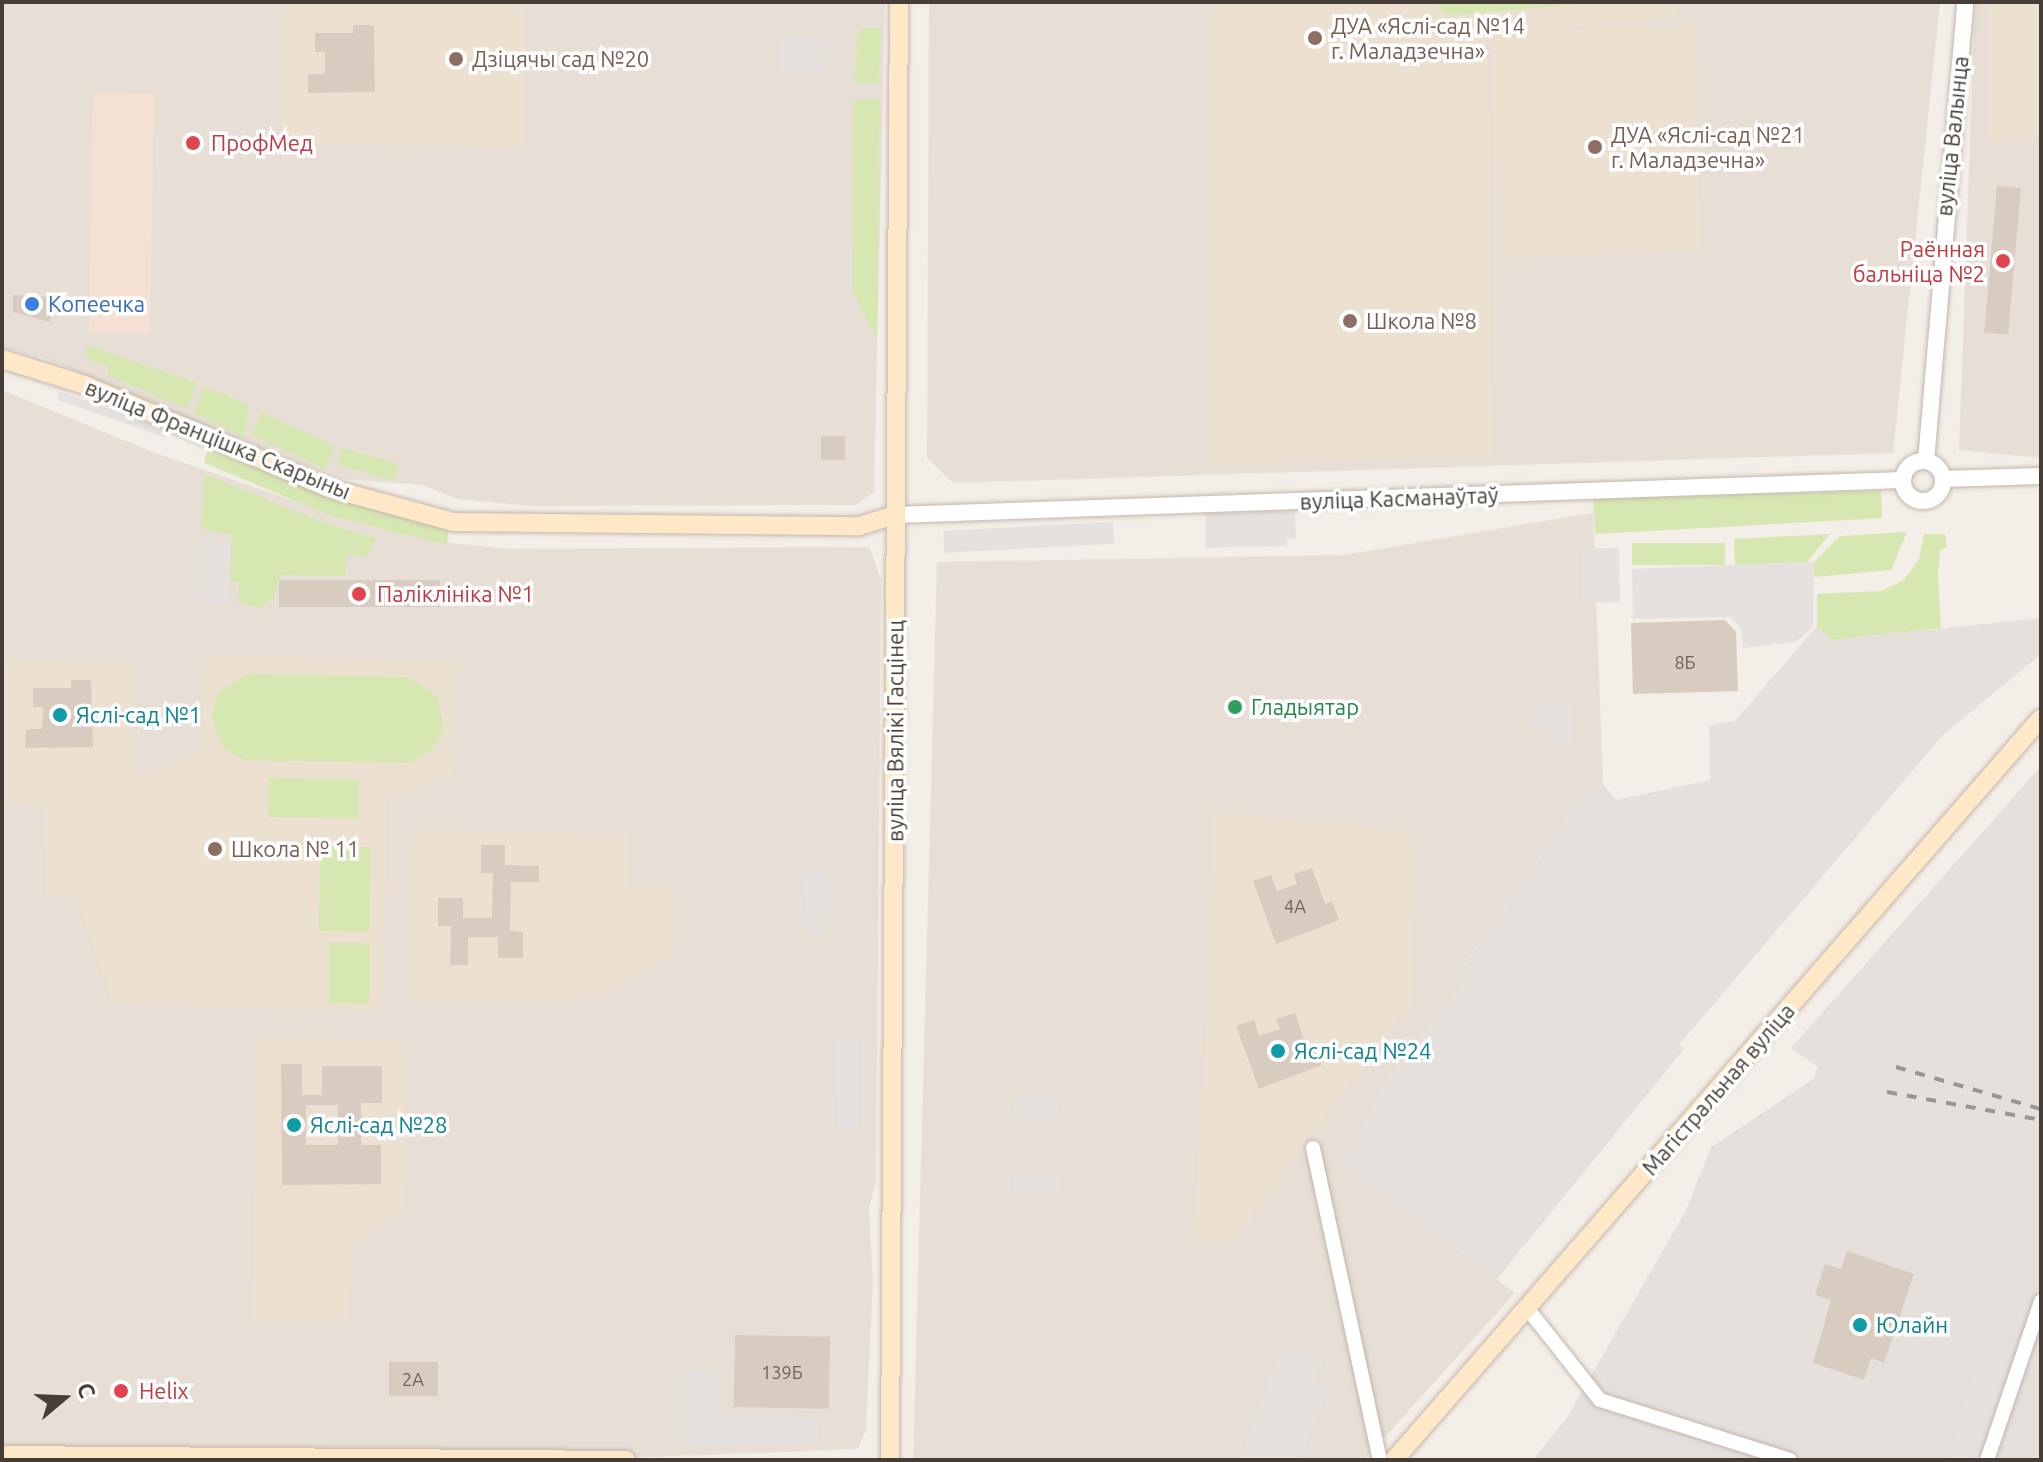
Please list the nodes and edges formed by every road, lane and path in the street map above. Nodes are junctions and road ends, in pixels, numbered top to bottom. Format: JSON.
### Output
{"nodes":[{"id":1,"x":899,"y":2,"type":"edge"},
{"id":2,"x":1965,"y":2,"type":"edge"},
{"id":3,"x":2,"y":359,"type":"edge"},
{"id":4,"x":1926,"y":461,"type":"junction"},
{"id":5,"x":2041,"y":476,"type":"edge"},
{"id":6,"x":1943,"y":479,"type":"junction"},
{"id":7,"x":1903,"y":480,"type":"junction"},
{"id":8,"x":895,"y":515,"type":"junction"},
{"id":9,"x":2041,"y":718,"type":"edge"},
{"id":10,"x":1313,"y":1148,"type":"dead end"},
{"id":11,"x":2041,"y":1301,"type":"edge"},
{"id":12,"x":1527,"y":1308,"type":"junction"},
{"id":13,"x":2,"y":1455,"type":"edge"},
{"id":14,"x":626,"y":1460,"type":"edge"},
{"id":15,"x":890,"y":1460,"type":"edge"},
{"id":16,"x":1380,"y":1460,"type":"edge"},
{"id":17,"x":1394,"y":1460,"type":"edge"},
{"id":18,"x":1790,"y":1460,"type":"edge"},
{"id":19,"x":1987,"y":1460,"type":"edge"}],
"edges":[{"from":1,"to":8,"type":"main road","name":"вуліца Вялікі Гасцінец"},
{"from":2,"to":4,"type":"street","name":"вуліца Валынца"},
{"from":3,"to":8,"type":"main road","name":"вуліца Францішка Скарыны"},
{"from":4,"to":6,"type":"street"},
{"from":4,"to":7,"type":"street"},
{"from":5,"to":6,"type":"street"},
{"from":6,"to":7,"type":"street"},
{"from":7,"to":8,"type":"street","name":"вуліца Касманаўтаў"},
{"from":8,"to":15,"type":"main road","name":"вуліца Вялікі Гасцінец"},
{"from":9,"to":12,"type":"main road","name":"Магістральная вуліца"},
{"from":10,"to":16,"type":"street"},
{"from":11,"to":19,"type":"street"},
{"from":12,"to":17,"type":"main road","name":"Магістральная вуліца"},
{"from":12,"to":18,"type":"street"},
{"from":13,"to":14,"type":"main road"}]}
